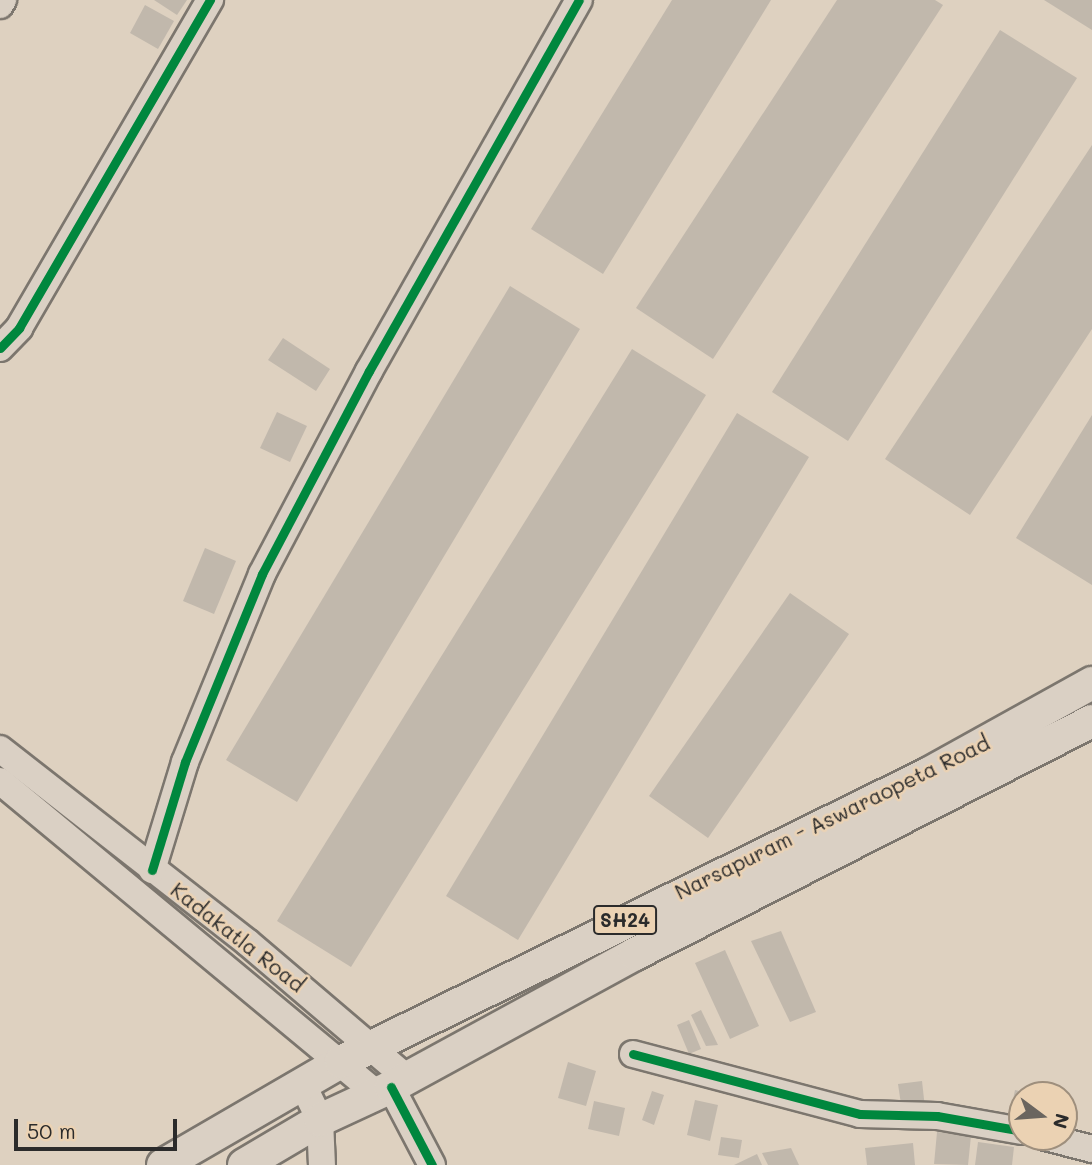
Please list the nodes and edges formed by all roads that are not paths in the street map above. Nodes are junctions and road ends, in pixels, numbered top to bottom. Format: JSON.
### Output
{"nodes":[{"id":1,"x":3,"y":0,"type":"edge"},
{"id":2,"x":210,"y":0,"type":"edge"},
{"id":3,"x":579,"y":0,"type":"edge"},
{"id":4,"x":0,"y":5,"type":"edge"},
{"id":5,"x":0,"y":348,"type":"edge"},
{"id":6,"x":1092,"y":683,"type":"edge"},
{"id":7,"x":1092,"y":721,"type":"edge"},
{"id":8,"x":0,"y":749,"type":"edge"},
{"id":9,"x":0,"y":781,"type":"edge"},
{"id":10,"x":152,"y":870,"type":"junction"},
{"id":11,"x":374,"y":1046,"type":"junction"},
{"id":12,"x":634,"y":1054,"type":"dead end"},
{"id":13,"x":341,"y":1062,"type":"junction"},
{"id":14,"x":302,"y":1083,"type":"junction"},
{"id":15,"x":392,"y":1086,"type":"junction"},
{"id":16,"x":320,"y":1120,"type":"junction"},
{"id":17,"x":1008,"y":1129,"type":"edge"},
{"id":18,"x":163,"y":1165,"type":"edge"},
{"id":19,"x":244,"y":1165,"type":"edge"},
{"id":20,"x":323,"y":1165,"type":"edge"},
{"id":21,"x":432,"y":1165,"type":"edge"}],
"edges":[{"from":1,"to":4,"type":"street"},
{"from":2,"to":5,"type":"street"},
{"from":3,"to":10,"type":"street"},
{"from":6,"to":11,"type":"main road","name":"Narsapuram - Aswaraopeta Road","number":"SH24"},
{"from":7,"to":15,"type":"main road","name":"Narsapuram - Aswaraopeta Road","number":"SH24"},
{"from":8,"to":10,"type":"street","name":"Kadakatla Road"},
{"from":9,"to":13,"type":"street","name":"Kadakatla Road"},
{"from":10,"to":11,"type":"street","name":"Kadakatla Road"},
{"from":11,"to":13,"type":"main road","name":"Narsapuram - Aswaraopeta Road","number":"SH24"},
{"from":11,"to":15,"type":"street","name":"Kadakatla Road"},
{"from":12,"to":17,"type":"street"},
{"from":13,"to":14,"type":"main road","name":"Narsapuram - Aswaraopeta Road","number":"SH24"},
{"from":13,"to":15,"type":"street","name":"Kadakatla Road"},
{"from":14,"to":16,"type":"street"},
{"from":14,"to":18,"type":"main road","name":"Narsapuram - Aswaraopeta Road","number":"SH24"},
{"from":15,"to":16,"type":"main road","name":"Narsapuram - Aswaraopeta Road","number":"SH24"},
{"from":15,"to":21,"type":"street"},
{"from":16,"to":19,"type":"main road","name":"Narsapuram - Aswaraopeta Road","number":"SH24"},
{"from":16,"to":20,"type":"street"}]}
